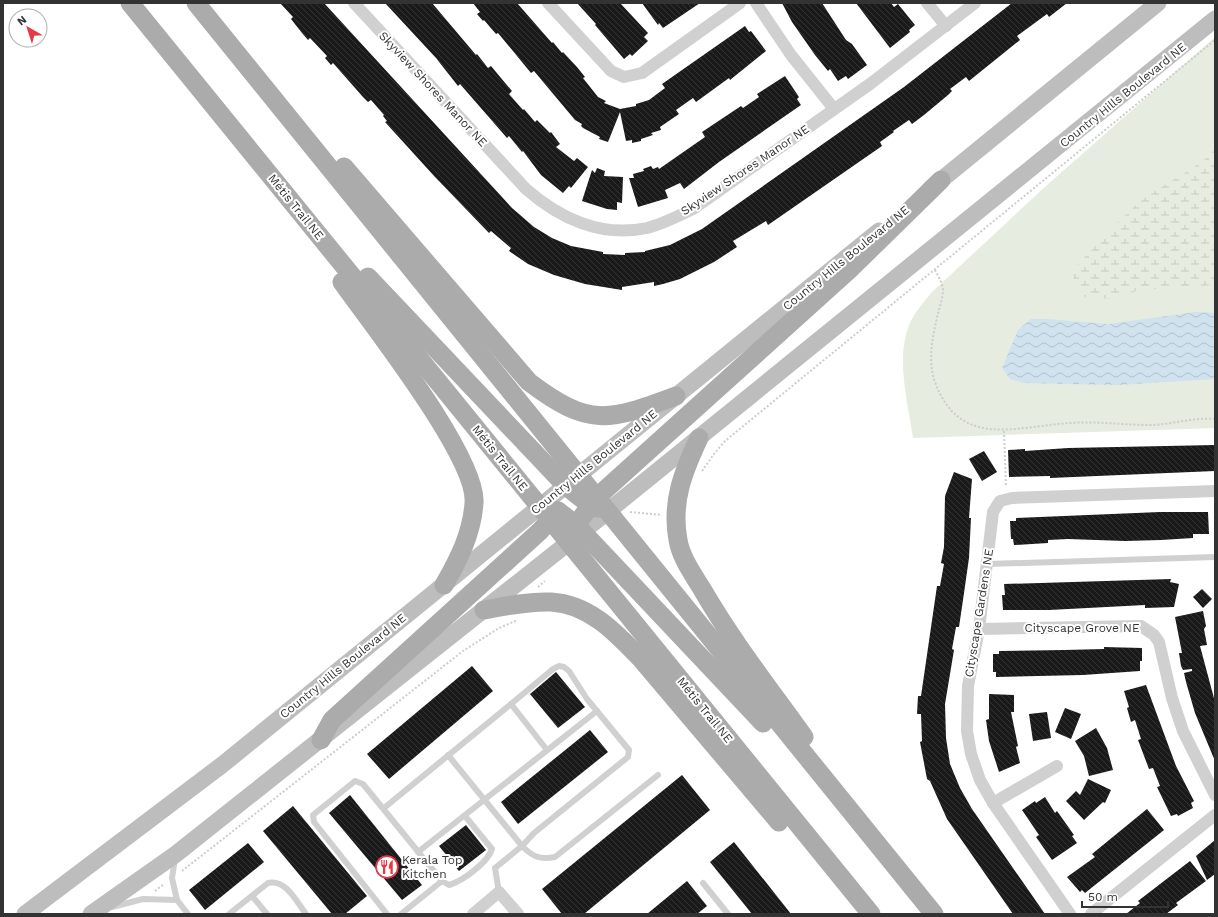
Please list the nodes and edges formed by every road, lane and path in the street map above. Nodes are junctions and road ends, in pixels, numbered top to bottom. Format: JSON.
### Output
{"nodes":[{"id":1,"x":130,"y":3,"type":"edge"},
{"id":2,"x":196,"y":3,"type":"edge"},
{"id":3,"x":201,"y":3,"type":"edge"},
{"id":4,"x":354,"y":3,"type":"edge"},
{"id":5,"x":548,"y":3,"type":"edge"},
{"id":6,"x":740,"y":3,"type":"edge"},
{"id":7,"x":756,"y":3,"type":"edge"},
{"id":8,"x":926,"y":3,"type":"edge"},
{"id":9,"x":975,"y":3,"type":"edge"},
{"id":10,"x":1158,"y":3,"type":"edge"},
{"id":11,"x":1215,"y":19,"type":"edge"},
{"id":12,"x":946,"y":26,"type":"junction"},
{"id":13,"x":1215,"y":40,"type":"edge"},
{"id":14,"x":834,"y":109,"type":"junction"},
{"id":15,"x":244,"y":144,"type":"junction"},
{"id":16,"x":271,"y":177,"type":"junction"},
{"id":17,"x":941,"y":180,"type":"junction"},
{"id":18,"x":935,"y":270,"type":"junction"},
{"id":19,"x":676,"y":396,"type":"junction"},
{"id":20,"x":1215,"y":419,"type":"edge"},
{"id":21,"x":1004,"y":431,"type":"junction"},
{"id":22,"x":699,"y":438,"type":"junction"},
{"id":23,"x":699,"y":476,"type":"dead end"},
{"id":24,"x":572,"y":485,"type":"junction"},
{"id":25,"x":1215,"y":491,"type":"edge"},
{"id":26,"x":1006,"y":498,"type":"junction"},
{"id":27,"x":598,"y":505,"type":"junction"},
{"id":28,"x":630,"y":512,"type":"dead end"},
{"id":29,"x":550,"y":513,"type":"junction"},
{"id":30,"x":668,"y":515,"type":"dead end"},
{"id":31,"x":576,"y":533,"type":"junction"},
{"id":32,"x":1215,"y":557,"type":"edge"},
{"id":33,"x":988,"y":564,"type":"junction"},
{"id":34,"x":548,"y":578,"type":"dead end"},
{"id":35,"x":444,"y":585,"type":"junction"},
{"id":36,"x":536,"y":588,"type":"dead end"},
{"id":37,"x":484,"y":610,"type":"junction"},
{"id":38,"x":523,"y":618,"type":"dead end"},
{"id":39,"x":979,"y":629,"type":"junction"},
{"id":40,"x":511,"y":704,"type":"junction"},
{"id":41,"x":597,"y":711,"type":"junction"},
{"id":42,"x":321,"y":740,"type":"junction"},
{"id":43,"x":547,"y":750,"type":"junction"},
{"id":44,"x":448,"y":755,"type":"junction"},
{"id":45,"x":1057,"y":766,"type":"dead end"},
{"id":46,"x":658,"y":775,"type":"dead end"},
{"id":47,"x":1215,"y":795,"type":"edge"},
{"id":48,"x":485,"y":800,"type":"junction"},
{"id":49,"x":993,"y":803,"type":"junction"},
{"id":50,"x":384,"y":808,"type":"junction"},
{"id":51,"x":1215,"y":815,"type":"edge"},
{"id":52,"x":465,"y":816,"type":"junction"},
{"id":53,"x":522,"y":846,"type":"junction"},
{"id":54,"x":418,"y":852,"type":"junction"},
{"id":55,"x":176,"y":854,"type":"junction"},
{"id":56,"x":886,"y":856,"type":"junction"},
{"id":57,"x":172,"y":878,"type":"junction"},
{"id":58,"x":442,"y":881,"type":"junction"},
{"id":59,"x":703,"y":883,"type":"dead end"},
{"id":60,"x":499,"y":892,"type":"junction"},
{"id":61,"x":252,"y":896,"type":"junction"},
{"id":62,"x":144,"y":899,"type":"junction"},
{"id":63,"x":177,"y":900,"type":"junction"},
{"id":64,"x":93,"y":912,"type":"edge"},
{"id":65,"x":25,"y":914,"type":"edge"},
{"id":66,"x":188,"y":914,"type":"edge"},
{"id":67,"x":229,"y":914,"type":"edge"},
{"id":68,"x":267,"y":914,"type":"edge"},
{"id":69,"x":306,"y":914,"type":"edge"},
{"id":70,"x":387,"y":914,"type":"edge"},
{"id":71,"x":401,"y":914,"type":"edge"},
{"id":72,"x":473,"y":914,"type":"edge"},
{"id":73,"x":518,"y":914,"type":"edge"},
{"id":74,"x":728,"y":914,"type":"edge"},
{"id":75,"x":859,"y":914,"type":"edge"},
{"id":76,"x":871,"y":914,"type":"edge"},
{"id":77,"x":934,"y":914,"type":"edge"},
{"id":78,"x":1070,"y":914,"type":"edge"},
{"id":79,"x":1091,"y":914,"type":"edge"}],
"edges":[{"from":1,"to":15,"type":"main road","name":"Métis Trail NE"},
{"from":2,"to":24,"type":"main road"},
{"from":3,"to":19,"type":"main road"},
{"from":4,"to":14,"type":"street","name":"Skyview Shores Manor NE"},
{"from":5,"to":6,"type":"street"},
{"from":7,"to":14,"type":"street"},
{"from":8,"to":12,"type":"street"},
{"from":9,"to":12,"type":"street","name":"Skyview Shores Manor NE"},
{"from":10,"to":17,"type":"main road","name":"Country Hills Boulevard NE"},
{"from":11,"to":22,"type":"main road","name":"Country Hills Boulevard NE"},
{"from":12,"to":14,"type":"street","name":"Skyview Shores Manor NE"},
{"from":13,"to":18,"type":"path"},
{"from":15,"to":16,"type":"main road","name":"Métis Trail NE"},
{"from":15,"to":35,"type":"main road"},
{"from":16,"to":24,"type":"main road"},
{"from":16,"to":29,"type":"main road","name":"Métis Trail NE"},
{"from":17,"to":19,"type":"main road","name":"Country Hills Boulevard NE"},
{"from":17,"to":27,"type":"main road"},
{"from":18,"to":21,"type":"path"},
{"from":18,"to":23,"type":"path"},
{"from":19,"to":24,"type":"main road","name":"Country Hills Boulevard NE"},
{"from":20,"to":21,"type":"path"},
{"from":21,"to":26,"type":"path"},
{"from":22,"to":27,"type":"main road","name":"Country Hills Boulevard NE"},
{"from":22,"to":56,"type":"main road"},
{"from":24,"to":27,"type":"main road"},
{"from":24,"to":29,"type":"main road"},
{"from":25,"to":26,"type":"street"},
{"from":26,"to":33,"type":"street","name":"Cityscape Gardens NE"},
{"from":27,"to":31,"type":"main road"},
{"from":27,"to":56,"type":"main road"},
{"from":28,"to":30,"type":"path"},
{"from":29,"to":31,"type":"main road","name":"Métis Trail NE"},
{"from":29,"to":35,"type":"main road","name":"Country Hills Boulevard NE"},
{"from":29,"to":42,"type":"main road"},
{"from":31,"to":37,"type":"main road"},
{"from":31,"to":56,"type":"main road"},
{"from":31,"to":76,"type":"main road","name":"Métis Trail NE"},
{"from":32,"to":33,"type":"lane"},
{"from":33,"to":39,"type":"street","name":"Cityscape Gardens NE"},
{"from":34,"to":36,"type":"path"},
{"from":35,"to":65,"type":"main road","name":"Country Hills Boulevard NE"},
{"from":37,"to":42,"type":"main road"},
{"from":37,"to":75,"type":"main road"},
{"from":38,"to":57,"type":"path"},
{"from":39,"to":47,"type":"street","name":"Cityscape Grove NE"},
{"from":39,"to":49,"type":"street","name":"Cityscape Gardens NE"},
{"from":40,"to":41,"type":"lane"},
{"from":40,"to":43,"type":"lane"},
{"from":40,"to":44,"type":"lane"},
{"from":41,"to":43,"type":"lane"},
{"from":41,"to":53,"type":"lane"},
{"from":42,"to":55,"type":"main road"},
{"from":43,"to":48,"type":"lane"},
{"from":44,"to":48,"type":"lane"},
{"from":44,"to":50,"type":"lane"},
{"from":45,"to":49,"type":"street"},
{"from":46,"to":53,"type":"lane"},
{"from":48,"to":52,"type":"lane"},
{"from":48,"to":53,"type":"lane"},
{"from":49,"to":78,"type":"street","name":"Cityscape Gardens NE"},
{"from":50,"to":54,"type":"lane"},
{"from":50,"to":70,"type":"lane"},
{"from":51,"to":79,"type":"street"},
{"from":52,"to":54,"type":"lane"},
{"from":52,"to":58,"type":"lane"},
{"from":53,"to":60,"type":"lane"},
{"from":54,"to":58,"type":"lane"},
{"from":55,"to":57,"type":"lane"},
{"from":55,"to":64,"type":"main road"},
{"from":56,"to":77,"type":"main road"},
{"from":57,"to":62,"type":"path"},
{"from":57,"to":63,"type":"lane"},
{"from":58,"to":71,"type":"lane"},
{"from":59,"to":74,"type":"lane"},
{"from":60,"to":72,"type":"street"},
{"from":60,"to":73,"type":"street"},
{"from":61,"to":67,"type":"lane"},
{"from":61,"to":68,"type":"lane"},
{"from":61,"to":69,"type":"lane"},
{"from":62,"to":63,"type":"lane"},
{"from":62,"to":64,"type":"lane"},
{"from":63,"to":66,"type":"lane"}]}
